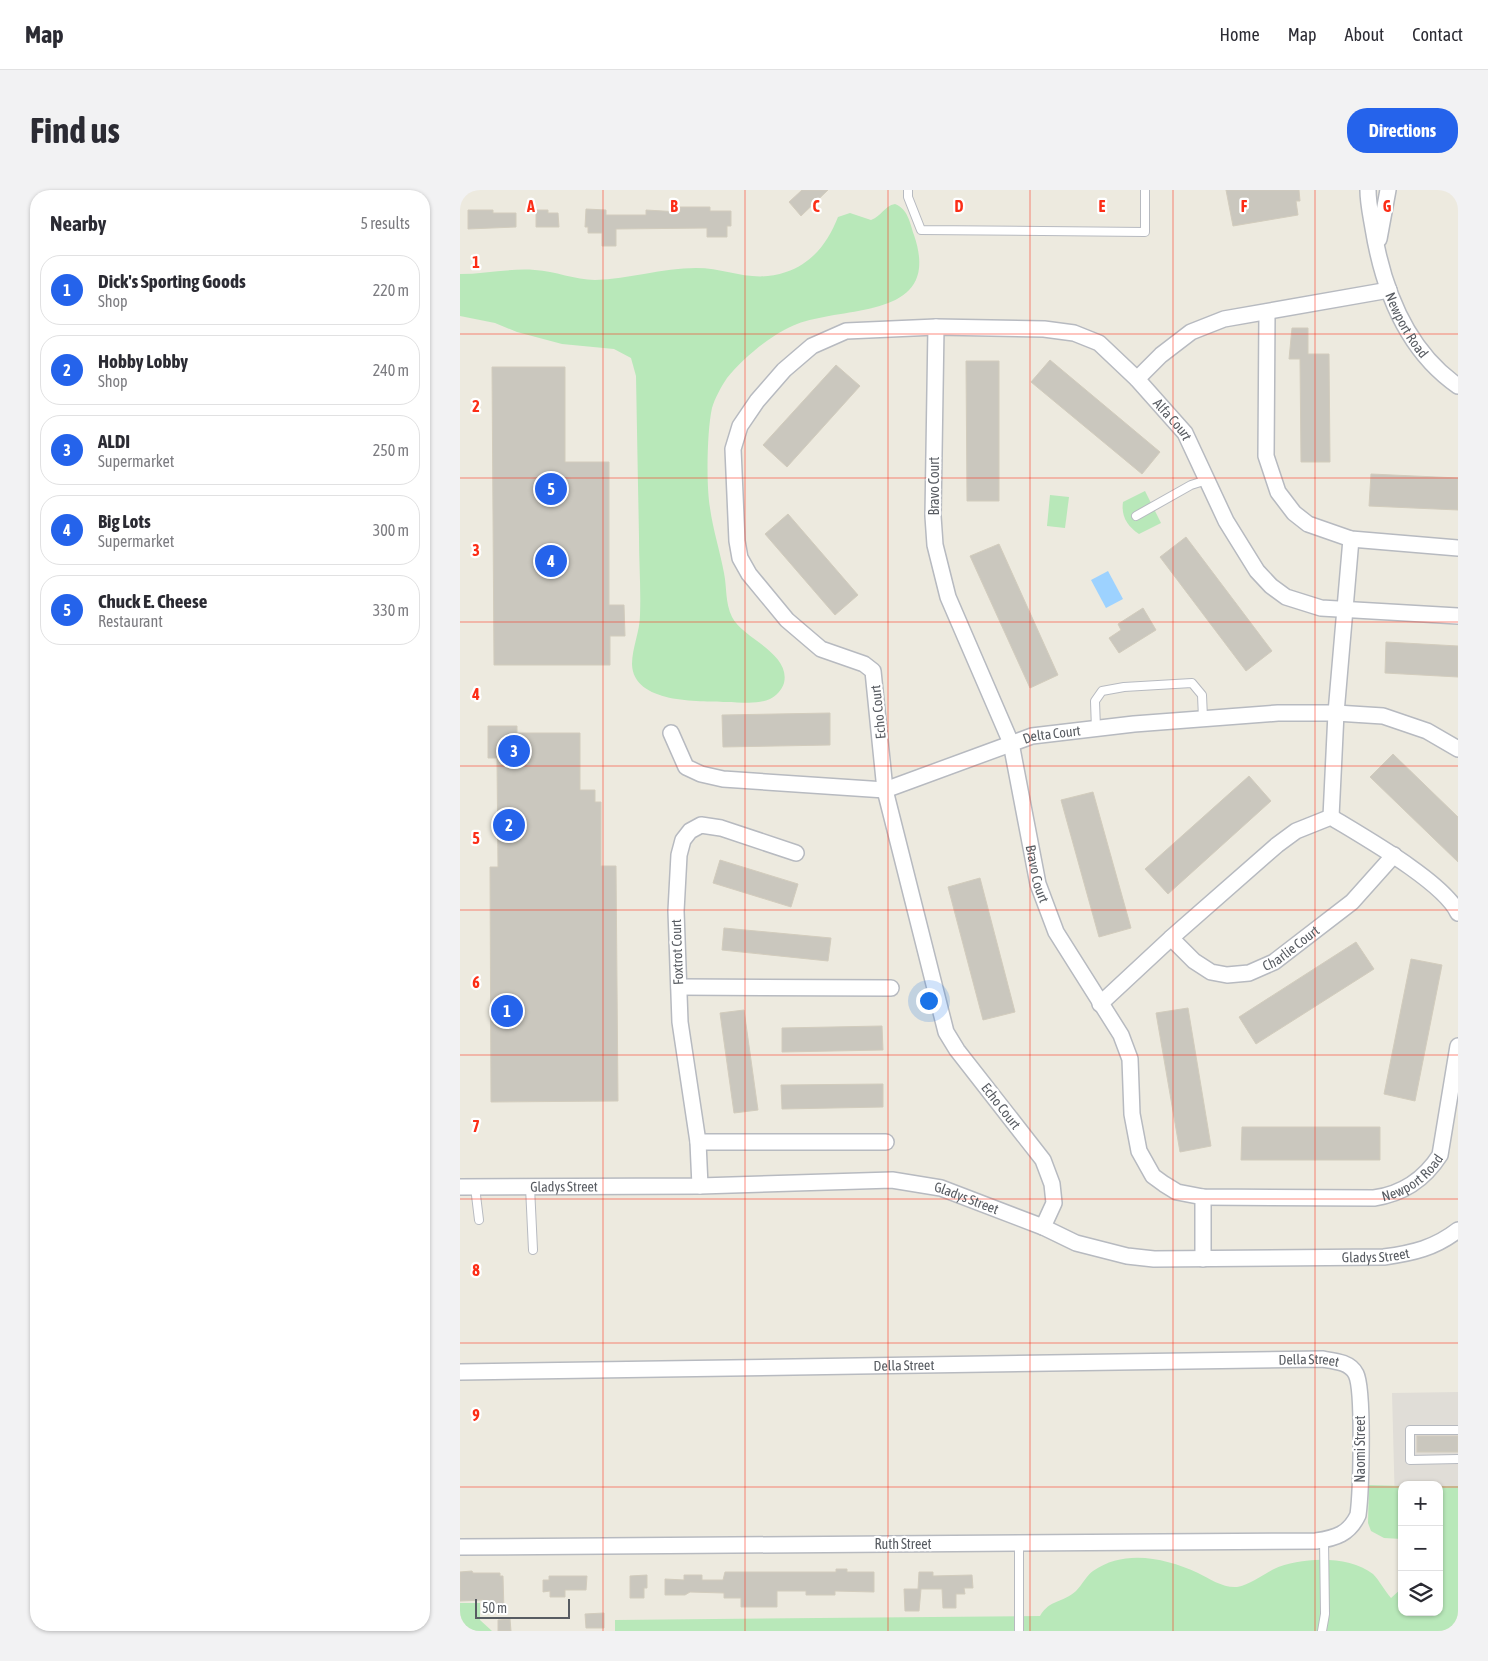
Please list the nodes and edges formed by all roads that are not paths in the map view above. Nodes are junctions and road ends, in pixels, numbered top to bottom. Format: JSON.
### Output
{"nodes":[{"id":1,"x":908,"y":190,"type":"edge"},
{"id":2,"x":1145,"y":190,"type":"edge"},
{"id":3,"x":1368,"y":190,"type":"edge"},
{"id":4,"x":1388,"y":190,"type":"edge"},
{"id":5,"x":1376,"y":250,"type":"junction"},
{"id":6,"x":1388,"y":290,"type":"junction"},
{"id":7,"x":1267,"y":312,"type":"junction"},
{"id":8,"x":936,"y":327,"type":"junction"},
{"id":9,"x":1137,"y":379,"type":"junction"},
{"id":10,"x":1458,"y":386,"type":"edge"},
{"id":11,"x":1208,"y":480,"type":"junction"},
{"id":12,"x":1136,"y":516,"type":"dead end"},
{"id":13,"x":1351,"y":539,"type":"junction"},
{"id":14,"x":1458,"y":548,"type":"edge"},
{"id":15,"x":1345,"y":609,"type":"junction"},
{"id":16,"x":1458,"y":616,"type":"edge"},
{"id":17,"x":1336,"y":713,"type":"junction"},
{"id":18,"x":1203,"y":718,"type":"junction"},
{"id":19,"x":1096,"y":729,"type":"junction"},
{"id":20,"x":671,"y":733,"type":"dead end"},
{"id":21,"x":1011,"y":743,"type":"junction"},
{"id":22,"x":1458,"y":749,"type":"edge"},
{"id":23,"x":885,"y":790,"type":"junction"},
{"id":24,"x":1332,"y":818,"type":"junction"},
{"id":25,"x":796,"y":853,"type":"dead end"},
{"id":26,"x":1394,"y":855,"type":"junction"},
{"id":27,"x":1458,"y":913,"type":"edge"},
{"id":28,"x":1171,"y":938,"type":"junction"},
{"id":29,"x":678,"y":987,"type":"junction"},
{"id":30,"x":891,"y":988,"type":"dead end"},
{"id":31,"x":1100,"y":1004,"type":"junction"},
{"id":32,"x":1458,"y":1046,"type":"edge"},
{"id":33,"x":698,"y":1142,"type":"junction"},
{"id":34,"x":886,"y":1142,"type":"dead end"},
{"id":35,"x":700,"y":1186,"type":"junction"},
{"id":36,"x":468,"y":1187,"type":"edge"},
{"id":37,"x":530,"y":1187,"type":"junction"},
{"id":38,"x":1203,"y":1197,"type":"junction"},
{"id":39,"x":479,"y":1220,"type":"dead end"},
{"id":40,"x":1043,"y":1227,"type":"junction"},
{"id":41,"x":1458,"y":1230,"type":"edge"},
{"id":42,"x":532,"y":1250,"type":"dead end"},
{"id":43,"x":1203,"y":1259,"type":"junction"},
{"id":44,"x":1347,"y":1364,"type":"joint"},
{"id":45,"x":460,"y":1372,"type":"edge"},
{"id":46,"x":1458,"y":1430,"type":"edge"},
{"id":47,"x":1458,"y":1459,"type":"edge"},
{"id":48,"x":1344,"y":1534,"type":"joint"},
{"id":49,"x":1324,"y":1540,"type":"junction"},
{"id":50,"x":1019,"y":1544,"type":"junction"},
{"id":51,"x":460,"y":1547,"type":"edge"},
{"id":52,"x":1019,"y":1631,"type":"edge"},
{"id":53,"x":1322,"y":1631,"type":"edge"}],
"edges":[{"from":1,"to":2,"type":"lane"},
{"from":3,"to":5,"type":"street","name":"Newport Road"},
{"from":4,"to":5,"type":"street","name":"Newport Road"},
{"from":5,"to":6,"type":"street","name":"Newport Road"},
{"from":6,"to":7,"type":"street"},
{"from":6,"to":10,"type":"street","name":"Newport Road"},
{"from":7,"to":9,"type":"street"},
{"from":7,"to":13,"type":"street"},
{"from":8,"to":9,"type":"street","name":"Alfa Court"},
{"from":8,"to":21,"type":"street","name":"Bravo Court"},
{"from":8,"to":23,"type":"street","name":"Echo Court"},
{"from":9,"to":11,"type":"street","name":"Alfa Court"},
{"from":11,"to":12,"type":"lane"},
{"from":11,"to":15,"type":"street","name":"Alfa Court"},
{"from":13,"to":14,"type":"street"},
{"from":13,"to":15,"type":"street"},
{"from":15,"to":16,"type":"street","name":"Alfa Court"},
{"from":15,"to":17,"type":"street"},
{"from":17,"to":18,"type":"street","name":"Delta Court"},
{"from":17,"to":22,"type":"street","name":"Delta Court"},
{"from":17,"to":24,"type":"street"},
{"from":18,"to":19,"type":"street","name":"Delta Court"},
{"from":18,"to":19,"type":"lane"},
{"from":19,"to":21,"type":"street","name":"Delta Court"},
{"from":20,"to":23,"type":"street","name":"Delta Court"},
{"from":21,"to":23,"type":"street","name":"Delta Court"},
{"from":21,"to":31,"type":"street","name":"Bravo Court"},
{"from":23,"to":40,"type":"street","name":"Echo Court"},
{"from":24,"to":26,"type":"street"},
{"from":24,"to":28,"type":"street"},
{"from":25,"to":29,"type":"street","name":"Foxtrot Court"},
{"from":26,"to":27,"type":"street"},
{"from":26,"to":28,"type":"street","name":"Charlie Court"},
{"from":28,"to":31,"type":"street"},
{"from":29,"to":30,"type":"street"},
{"from":29,"to":33,"type":"street","name":"Foxtrot Court"},
{"from":31,"to":38,"type":"street","name":"Bravo Court"},
{"from":32,"to":38,"type":"street","name":"Newport Road"},
{"from":33,"to":34,"type":"street"},
{"from":33,"to":35,"type":"street","name":"Foxtrot Court"},
{"from":35,"to":37,"type":"street","name":"Gladys Street"},
{"from":35,"to":40,"type":"street","name":"Gladys Street"},
{"from":36,"to":37,"type":"street","name":"Gladys Street"},
{"from":36,"to":39,"type":"lane"},
{"from":37,"to":42,"type":"lane"},
{"from":38,"to":43,"type":"street"},
{"from":40,"to":43,"type":"street","name":"Gladys Street"},
{"from":41,"to":43,"type":"street","name":"Gladys Street"},
{"from":44,"to":45,"type":"street","name":"Della Street"},
{"from":44,"to":48,"type":"street","name":"Naomi Street"},
{"from":46,"to":47,"type":"lane"},
{"from":48,"to":49,"type":"street","name":"Ruth Street"},
{"from":49,"to":50,"type":"street","name":"Ruth Street"},
{"from":49,"to":53,"type":"lane"},
{"from":50,"to":51,"type":"street","name":"Ruth Street"},
{"from":50,"to":52,"type":"lane"}]}
